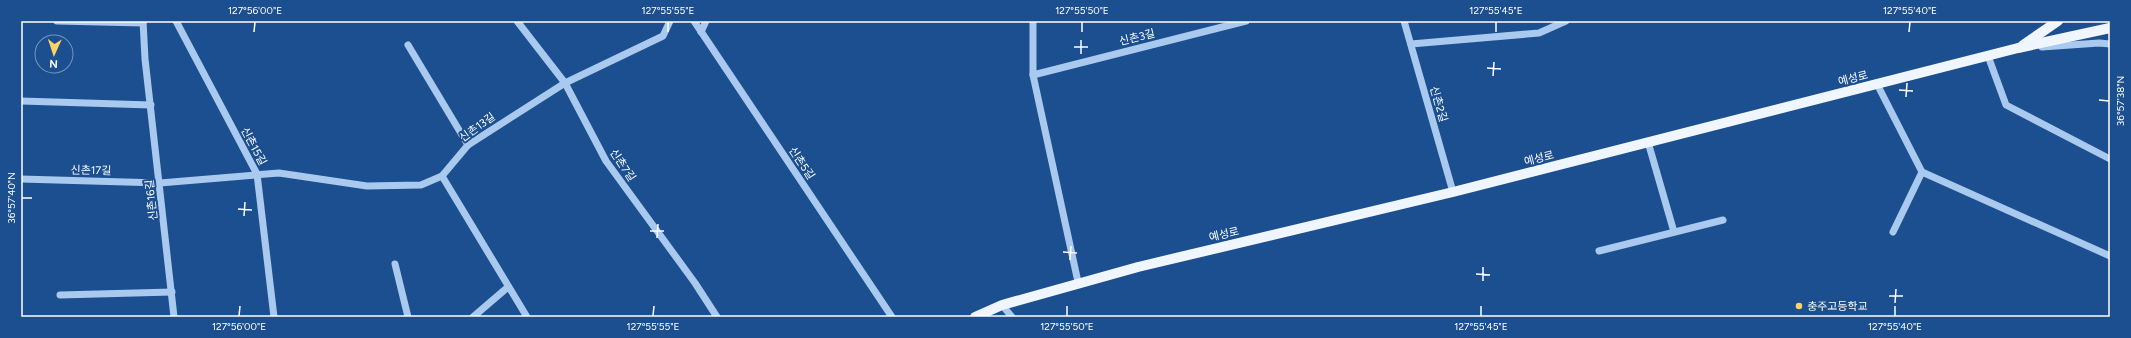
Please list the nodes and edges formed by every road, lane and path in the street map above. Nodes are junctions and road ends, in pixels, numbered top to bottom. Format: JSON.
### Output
{"nodes":[{"id":1,"x":57,"y":21,"type":"edge"},
{"id":2,"x":176,"y":21,"type":"edge"},
{"id":3,"x":517,"y":21,"type":"edge"},
{"id":4,"x":670,"y":21,"type":"edge"},
{"id":5,"x":694,"y":21,"type":"edge"},
{"id":6,"x":706,"y":21,"type":"edge"},
{"id":7,"x":1033,"y":21,"type":"edge"},
{"id":8,"x":1246,"y":21,"type":"edge"},
{"id":9,"x":1404,"y":21,"type":"edge"},
{"id":10,"x":1566,"y":21,"type":"edge"},
{"id":11,"x":2058,"y":21,"type":"edge"},
{"id":12,"x":143,"y":22,"type":"edge"},
{"id":13,"x":2110,"y":28,"type":"edge"},
{"id":14,"x":701,"y":32,"type":"junction"},
{"id":15,"x":408,"y":44,"type":"dead end"},
{"id":16,"x":1411,"y":44,"type":"junction"},
{"id":17,"x":2110,"y":44,"type":"edge"},
{"id":18,"x":2018,"y":48,"type":"junction"},
{"id":19,"x":1988,"y":56,"type":"junction"},
{"id":20,"x":1033,"y":75,"type":"junction"},
{"id":21,"x":565,"y":83,"type":"junction"},
{"id":22,"x":1877,"y":84,"type":"junction"},
{"id":23,"x":21,"y":101,"type":"edge"},
{"id":24,"x":151,"y":105,"type":"junction"},
{"id":25,"x":1648,"y":142,"type":"junction"},
{"id":26,"x":468,"y":145,"type":"junction"},
{"id":27,"x":2110,"y":159,"type":"edge"},
{"id":28,"x":1922,"y":172,"type":"junction"},
{"id":29,"x":256,"y":174,"type":"junction"},
{"id":30,"x":442,"y":176,"type":"junction"},
{"id":31,"x":21,"y":179,"type":"edge"},
{"id":32,"x":160,"y":183,"type":"junction"},
{"id":33,"x":1453,"y":192,"type":"junction"},
{"id":34,"x":1723,"y":220,"type":"dead end"},
{"id":35,"x":1674,"y":232,"type":"junction"},
{"id":36,"x":1893,"y":232,"type":"dead end"},
{"id":37,"x":1599,"y":251,"type":"dead end"},
{"id":38,"x":2110,"y":256,"type":"edge"},
{"id":39,"x":394,"y":264,"type":"dead end"},
{"id":40,"x":1078,"y":282,"type":"junction"},
{"id":41,"x":508,"y":287,"type":"junction"},
{"id":42,"x":172,"y":292,"type":"junction"},
{"id":43,"x":60,"y":295,"type":"dead end"},
{"id":44,"x":1002,"y":305,"type":"junction"},
{"id":45,"x":174,"y":317,"type":"edge"},
{"id":46,"x":274,"y":317,"type":"edge"},
{"id":47,"x":408,"y":317,"type":"edge"},
{"id":48,"x":473,"y":317,"type":"edge"},
{"id":49,"x":527,"y":317,"type":"edge"},
{"id":50,"x":717,"y":317,"type":"edge"},
{"id":51,"x":892,"y":317,"type":"edge"},
{"id":52,"x":975,"y":317,"type":"edge"},
{"id":53,"x":1012,"y":317,"type":"edge"}],
"edges":[{"from":1,"to":12,"type":"street","name":"신촌16길"},
{"from":2,"to":29,"type":"street","name":"신촌15길"},
{"from":3,"to":21,"type":"street","name":"신촌7길"},
{"from":4,"to":21,"type":"street","name":"신촌13길"},
{"from":5,"to":14,"type":"street","name":"신촌5길"},
{"from":6,"to":14,"type":"street"},
{"from":7,"to":20,"type":"street"},
{"from":8,"to":20,"type":"street","name":"신촌3길"},
{"from":9,"to":16,"type":"street","name":"신촌2길"},
{"from":10,"to":16,"type":"street"},
{"from":11,"to":18,"type":"main road"},
{"from":12,"to":24,"type":"street","name":"신촌16길"},
{"from":13,"to":18,"type":"main road","name":"예성로"},
{"from":14,"to":51,"type":"street","name":"신촌5길"},
{"from":15,"to":26,"type":"street"},
{"from":16,"to":33,"type":"street","name":"신촌2길"},
{"from":17,"to":18,"type":"street"},
{"from":18,"to":19,"type":"main road","name":"예성로"},
{"from":19,"to":22,"type":"main road","name":"예성로"},
{"from":19,"to":27,"type":"street"},
{"from":20,"to":40,"type":"street"},
{"from":21,"to":26,"type":"street","name":"신촌13길"},
{"from":21,"to":50,"type":"street","name":"신촌7길"},
{"from":22,"to":25,"type":"main road","name":"예성로"},
{"from":22,"to":28,"type":"street"},
{"from":23,"to":24,"type":"street"},
{"from":24,"to":32,"type":"street","name":"신촌16길"},
{"from":25,"to":33,"type":"main road","name":"예성로"},
{"from":25,"to":35,"type":"street"},
{"from":26,"to":30,"type":"street","name":"신촌13길"},
{"from":28,"to":36,"type":"street"},
{"from":28,"to":38,"type":"street"},
{"from":29,"to":30,"type":"street","name":"신촌17길"},
{"from":29,"to":32,"type":"street","name":"신촌17길"},
{"from":29,"to":46,"type":"street","name":"신촌15길"},
{"from":30,"to":41,"type":"street"},
{"from":31,"to":32,"type":"street","name":"신촌17길"},
{"from":32,"to":42,"type":"street","name":"신촌16길"},
{"from":33,"to":40,"type":"main road","name":"예성로"},
{"from":34,"to":35,"type":"street"},
{"from":35,"to":37,"type":"street"},
{"from":39,"to":47,"type":"street"},
{"from":40,"to":44,"type":"main road","name":"예성로"},
{"from":41,"to":48,"type":"street"},
{"from":41,"to":49,"type":"street"},
{"from":42,"to":43,"type":"street"},
{"from":42,"to":45,"type":"street","name":"신촌16길"},
{"from":44,"to":52,"type":"main road","name":"예성로"},
{"from":44,"to":53,"type":"street"}]}
